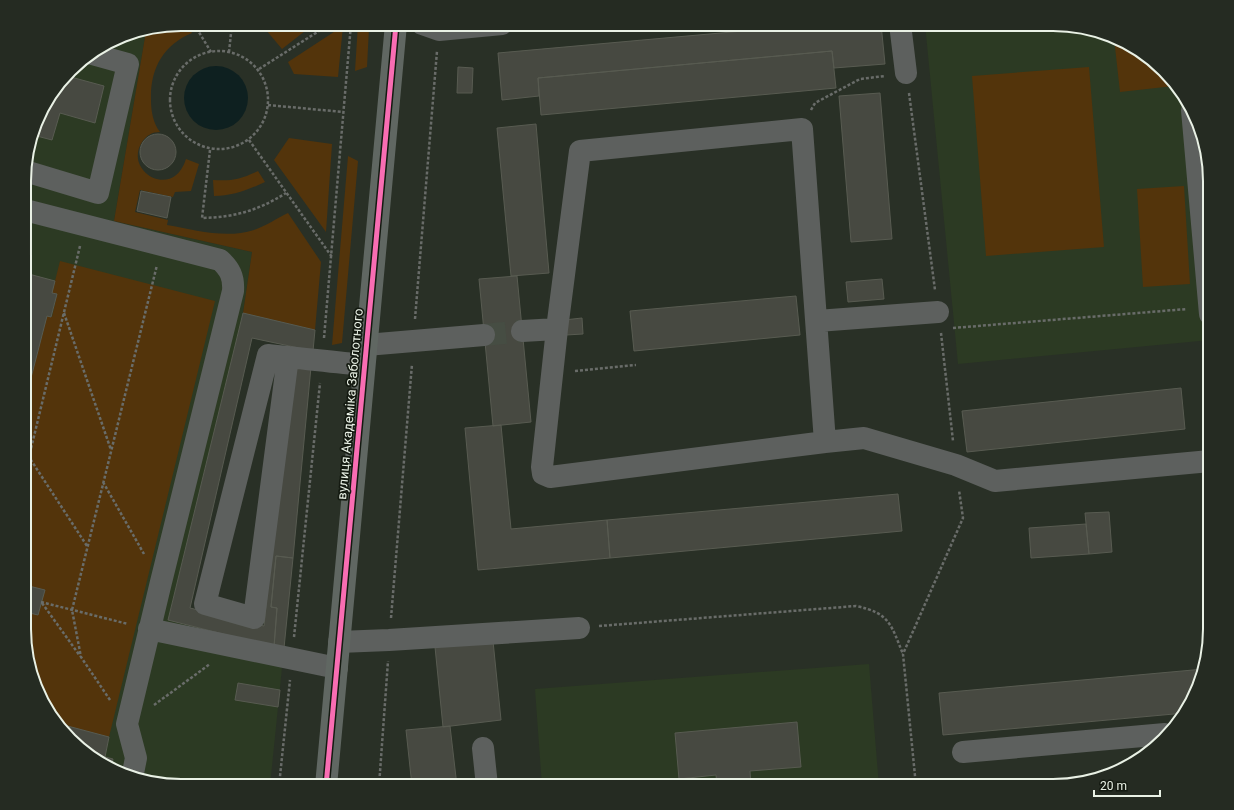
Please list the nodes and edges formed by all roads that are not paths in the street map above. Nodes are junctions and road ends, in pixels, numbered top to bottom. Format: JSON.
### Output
{"nodes":[{"id":1,"x":395,"y":31,"type":"edge"},
{"id":2,"x":901,"y":31,"type":"edge"},
{"id":3,"x":98,"y":56,"type":"edge"},
{"id":4,"x":906,"y":73,"type":"road end"},
{"id":5,"x":1194,"y":128,"type":"edge"},
{"id":6,"x":31,"y":173,"type":"edge"},
{"id":7,"x":31,"y":212,"type":"edge"},
{"id":8,"x":1203,"y":239,"type":"edge"},
{"id":9,"x":939,"y":320,"type":"road end"},
{"id":10,"x":816,"y":321,"type":"junction"},
{"id":11,"x":557,"y":329,"type":"junction"},
{"id":12,"x":522,"y":332,"type":"tunnel mouth"},
{"id":13,"x":484,"y":335,"type":"tunnel mouth"},
{"id":14,"x":365,"y":355,"type":"junction"},
{"id":15,"x":288,"y":357,"type":"junction"},
{"id":16,"x":826,"y":442,"type":"junction"},
{"id":17,"x":1203,"y":462,"type":"edge"},
{"id":18,"x":579,"y":628,"type":"road end"},
{"id":19,"x":149,"y":629,"type":"junction"},
{"id":20,"x":339,"y":642,"type":"junction"},
{"id":21,"x":337,"y":668,"type":"junction"},
{"id":22,"x":1160,"y":734,"type":"edge"},
{"id":23,"x":483,"y":748,"type":"dead end"},
{"id":24,"x":963,"y":752,"type":"dead end"},
{"id":25,"x":133,"y":771,"type":"edge"},
{"id":26,"x":327,"y":779,"type":"edge"},
{"id":27,"x":486,"y":779,"type":"edge"}],
"edges":[{"from":1,"to":14,"type":"highway","name":"вулиця Академіка Заболотного"},
{"from":2,"to":4,"type":"lane"},
{"from":3,"to":6,"type":"lane"},
{"from":5,"to":8,"type":"lane"},
{"from":7,"to":19,"type":"lane"},
{"from":9,"to":10,"type":"lane"},
{"from":10,"to":11,"type":"lane"},
{"from":10,"to":16,"type":"lane"},
{"from":11,"to":12,"type":"lane"},
{"from":11,"to":16,"type":"lane"},
{"from":13,"to":14,"type":"lane"},
{"from":14,"to":15,"type":"lane"},
{"from":14,"to":20,"type":"highway","name":"вулиця Академіка Заболотного"},
{"from":15,"to":15,"type":"lane"},
{"from":16,"to":17,"type":"lane"},
{"from":18,"to":20,"type":"lane"},
{"from":19,"to":21,"type":"lane"},
{"from":19,"to":25,"type":"lane"},
{"from":20,"to":21,"type":"highway","name":"вулиця Академіка Заболотного"},
{"from":21,"to":26,"type":"highway","name":"вулиця Академіка Заболотного"},
{"from":22,"to":24,"type":"lane"},
{"from":23,"to":27,"type":"lane"}]}
